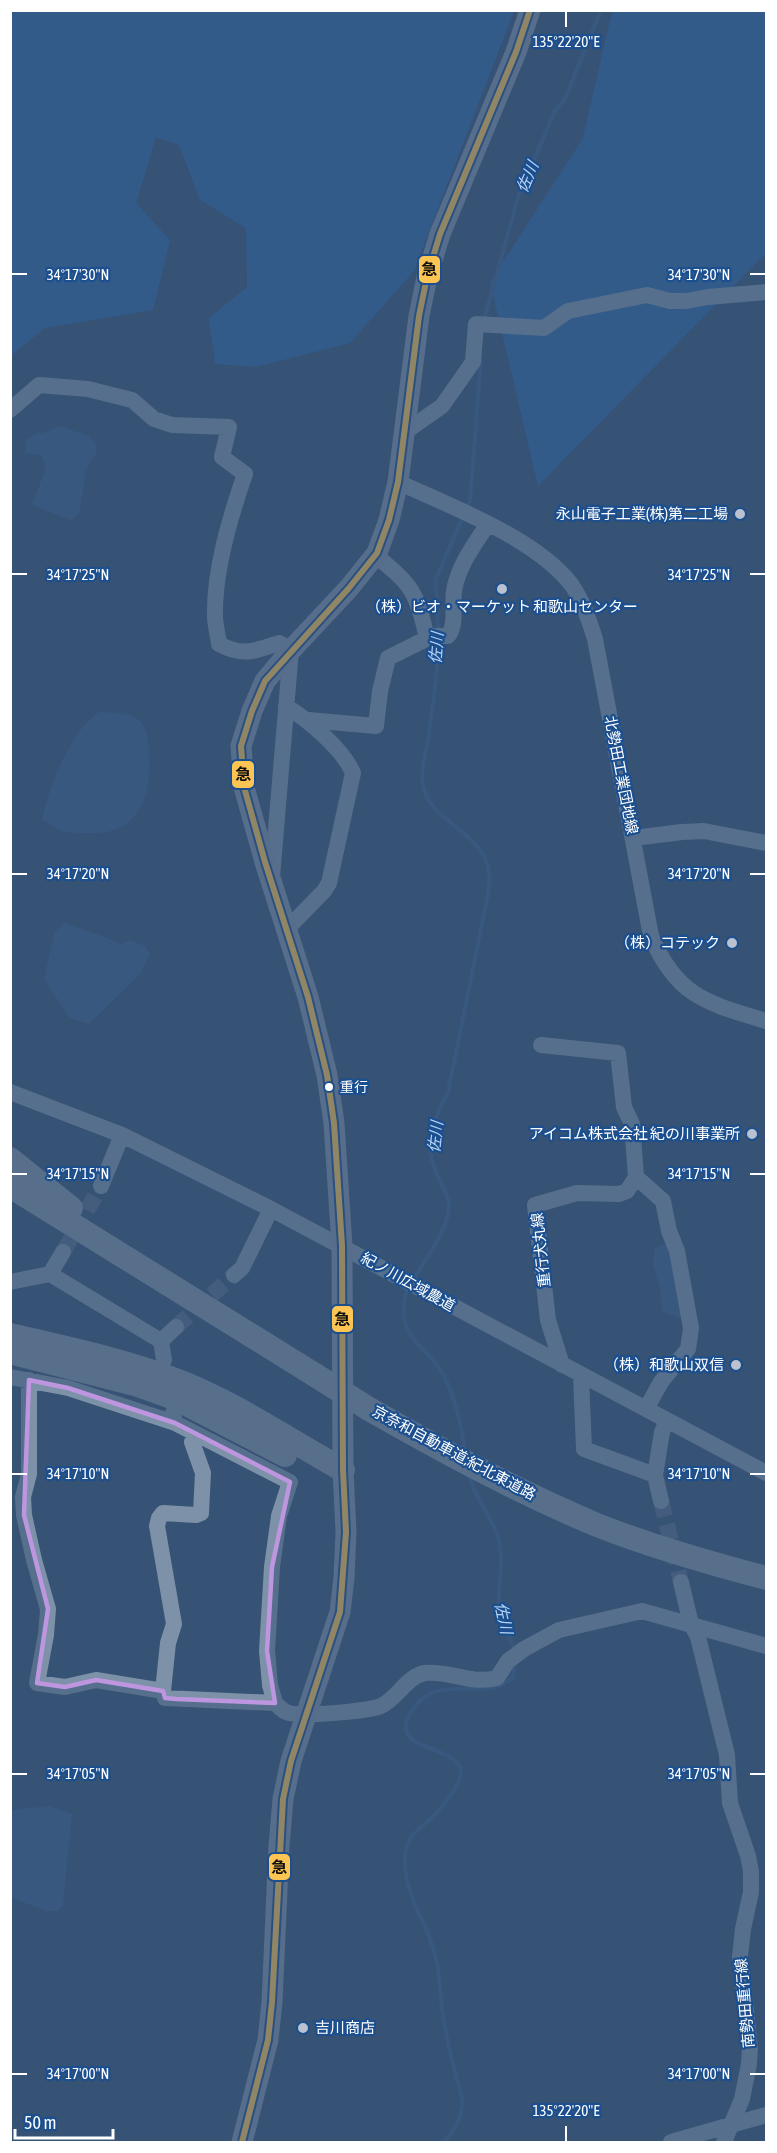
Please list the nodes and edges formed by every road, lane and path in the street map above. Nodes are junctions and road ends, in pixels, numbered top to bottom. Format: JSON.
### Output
{"nodes":[{"id":1,"x":530,"y":10,"type":"edge"},
{"id":2,"x":766,"y":292,"type":"edge"},
{"id":3,"x":10,"y":410,"type":"edge"},
{"id":4,"x":405,"y":432,"type":"junction"},
{"id":5,"x":398,"y":482,"type":"junction"},
{"id":6,"x":482,"y":522,"type":"junction"},
{"id":7,"x":375,"y":555,"type":"junction"},
{"id":8,"x":434,"y":636,"type":"junction"},
{"id":9,"x":291,"y":650,"type":"junction"},
{"id":10,"x":286,"y":706,"type":"junction"},
{"id":11,"x":308,"y":720,"type":"junction"},
{"id":12,"x":634,"y":838,"type":"junction"},
{"id":13,"x":766,"y":843,"type":"edge"},
{"id":14,"x":272,"y":884,"type":"junction"},
{"id":15,"x":286,"y":930,"type":"junction"},
{"id":16,"x":766,"y":1021,"type":"edge"},
{"id":17,"x":541,"y":1045,"type":"dead end"},
{"id":18,"x":10,"y":1092,"type":"edge"},
{"id":19,"x":123,"y":1135,"type":"junction"},
{"id":20,"x":10,"y":1159,"type":"edge"},
{"id":21,"x":636,"y":1177,"type":"junction"},
{"id":22,"x":10,"y":1186,"type":"edge"},
{"id":23,"x":101,"y":1186,"type":"tunnel mouth"},
{"id":24,"x":10,"y":1202,"type":"edge"},
{"id":25,"x":271,"y":1209,"type":"junction"},
{"id":26,"x":342,"y":1246,"type":"junction"},
{"id":27,"x":63,"y":1252,"type":"tunnel mouth"},
{"id":28,"x":50,"y":1274,"type":"junction"},
{"id":29,"x":234,"y":1275,"type":"tunnel mouth"},
{"id":30,"x":10,"y":1282,"type":"edge"},
{"id":31,"x":163,"y":1282,"type":"junction"},
{"id":32,"x":176,"y":1327,"type":"tunnel mouth"},
{"id":33,"x":10,"y":1335,"type":"edge"},
{"id":34,"x":161,"y":1341,"type":"junction"},
{"id":35,"x":10,"y":1352,"type":"edge"},
{"id":36,"x":284,"y":1356,"type":"junction"},
{"id":37,"x":164,"y":1360,"type":"dead end"},
{"id":38,"x":562,"y":1365,"type":"junction"},
{"id":39,"x":581,"y":1376,"type":"junction"},
{"id":40,"x":10,"y":1377,"type":"edge"},
{"id":41,"x":29,"y":1380,"type":"junction"},
{"id":42,"x":646,"y":1409,"type":"junction"},
{"id":43,"x":667,"y":1420,"type":"junction"},
{"id":44,"x":195,"y":1434,"type":"junction"},
{"id":45,"x":343,"y":1470,"type":"junction"},
{"id":46,"x":766,"y":1473,"type":"edge"},
{"id":47,"x":655,"y":1475,"type":"junction"},
{"id":48,"x":661,"y":1501,"type":"tunnel mouth"},
{"id":49,"x":766,"y":1578,"type":"edge"},
{"id":50,"x":681,"y":1582,"type":"tunnel mouth"},
{"id":51,"x":691,"y":1624,"type":"junction"},
{"id":52,"x":766,"y":1646,"type":"edge"},
{"id":53,"x":163,"y":1691,"type":"junction"},
{"id":54,"x":275,"y":1703,"type":"junction"},
{"id":55,"x":307,"y":1716,"type":"junction"},
{"id":56,"x":766,"y":2115,"type":"edge"},
{"id":57,"x":732,"y":2127,"type":"junction"},
{"id":58,"x":242,"y":2142,"type":"edge"},
{"id":59,"x":671,"y":2142,"type":"edge"},
{"id":60,"x":724,"y":2142,"type":"edge"}],
"edges":[{"from":1,"to":4,"type":"main road"},
{"from":2,"to":4,"type":"street"},
{"from":3,"to":9,"type":"street"},
{"from":4,"to":5,"type":"main road"},
{"from":5,"to":6,"type":"street","name":"北勢田工業団地線"},
{"from":5,"to":7,"type":"main road"},
{"from":6,"to":8,"type":"street"},
{"from":6,"to":12,"type":"street","name":"北勢田工業団地線"},
{"from":7,"to":8,"type":"street"},
{"from":7,"to":9,"type":"main road"},
{"from":8,"to":11,"type":"street"},
{"from":9,"to":10,"type":"street"},
{"from":9,"to":14,"type":"main road"},
{"from":10,"to":11,"type":"street"},
{"from":10,"to":14,"type":"street"},
{"from":11,"to":15,"type":"street"},
{"from":12,"to":13,"type":"street"},
{"from":12,"to":16,"type":"street","name":"北勢田工業団地線"},
{"from":14,"to":15,"type":"main road"},
{"from":15,"to":26,"type":"main road"},
{"from":17,"to":21,"type":"street"},
{"from":18,"to":19,"type":"street","name":"紀ノ川広域農道"},
{"from":19,"to":23,"type":"street"},
{"from":19,"to":25,"type":"street","name":"紀ノ川広域農道"},
{"from":20,"to":36,"type":"highway"},
{"from":21,"to":38,"type":"street","name":"重行犬丸線"},
{"from":21,"to":42,"type":"street"},
{"from":22,"to":31,"type":"highway","name":"京奈和自動車道;紀北東道路"},
{"from":24,"to":31,"type":"highway"},
{"from":25,"to":26,"type":"street","name":"紀ノ川広域農道"},
{"from":25,"to":29,"type":"street"},
{"from":26,"to":38,"type":"street","name":"紀ノ川広域農道"},
{"from":26,"to":45,"type":"main road"},
{"from":27,"to":28,"type":"street"},
{"from":28,"to":30,"type":"street"},
{"from":28,"to":34,"type":"street"},
{"from":31,"to":36,"type":"highway","name":"京奈和自動車道;紀北東道路"},
{"from":32,"to":34,"type":"street"},
{"from":33,"to":45,"type":"highway"},
{"from":34,"to":37,"type":"street"},
{"from":35,"to":45,"type":"highway"},
{"from":36,"to":49,"type":"highway","name":"京奈和自動車道;紀北東道路","bridge":true},
{"from":38,"to":39,"type":"street","name":"紀ノ川広域農道"},
{"from":39,"to":42,"type":"street","name":"紀ノ川広域農道"},
{"from":39,"to":47,"type":"street"},
{"from":40,"to":41,"type":"street"},
{"from":41,"to":44,"type":"street"},
{"from":41,"to":53,"type":"street"},
{"from":42,"to":43,"type":"street","name":"紀ノ川広域農道"},
{"from":43,"to":46,"type":"street","name":"紀ノ川広域農道"},
{"from":43,"to":47,"type":"street"},
{"from":44,"to":53,"type":"street"},
{"from":44,"to":54,"type":"street"},
{"from":45,"to":55,"type":"main road"},
{"from":47,"to":48,"type":"street"},
{"from":50,"to":51,"type":"street","name":"南勢田重行線"},
{"from":51,"to":52,"type":"street"},
{"from":51,"to":55,"type":"street"},
{"from":51,"to":57,"type":"street","name":"南勢田重行線"},
{"from":53,"to":54,"type":"street"},
{"from":54,"to":55,"type":"street"},
{"from":55,"to":58,"type":"main road"},
{"from":56,"to":57,"type":"street"},
{"from":57,"to":59,"type":"street"},
{"from":57,"to":60,"type":"street","name":"南勢田重行線"}]}
